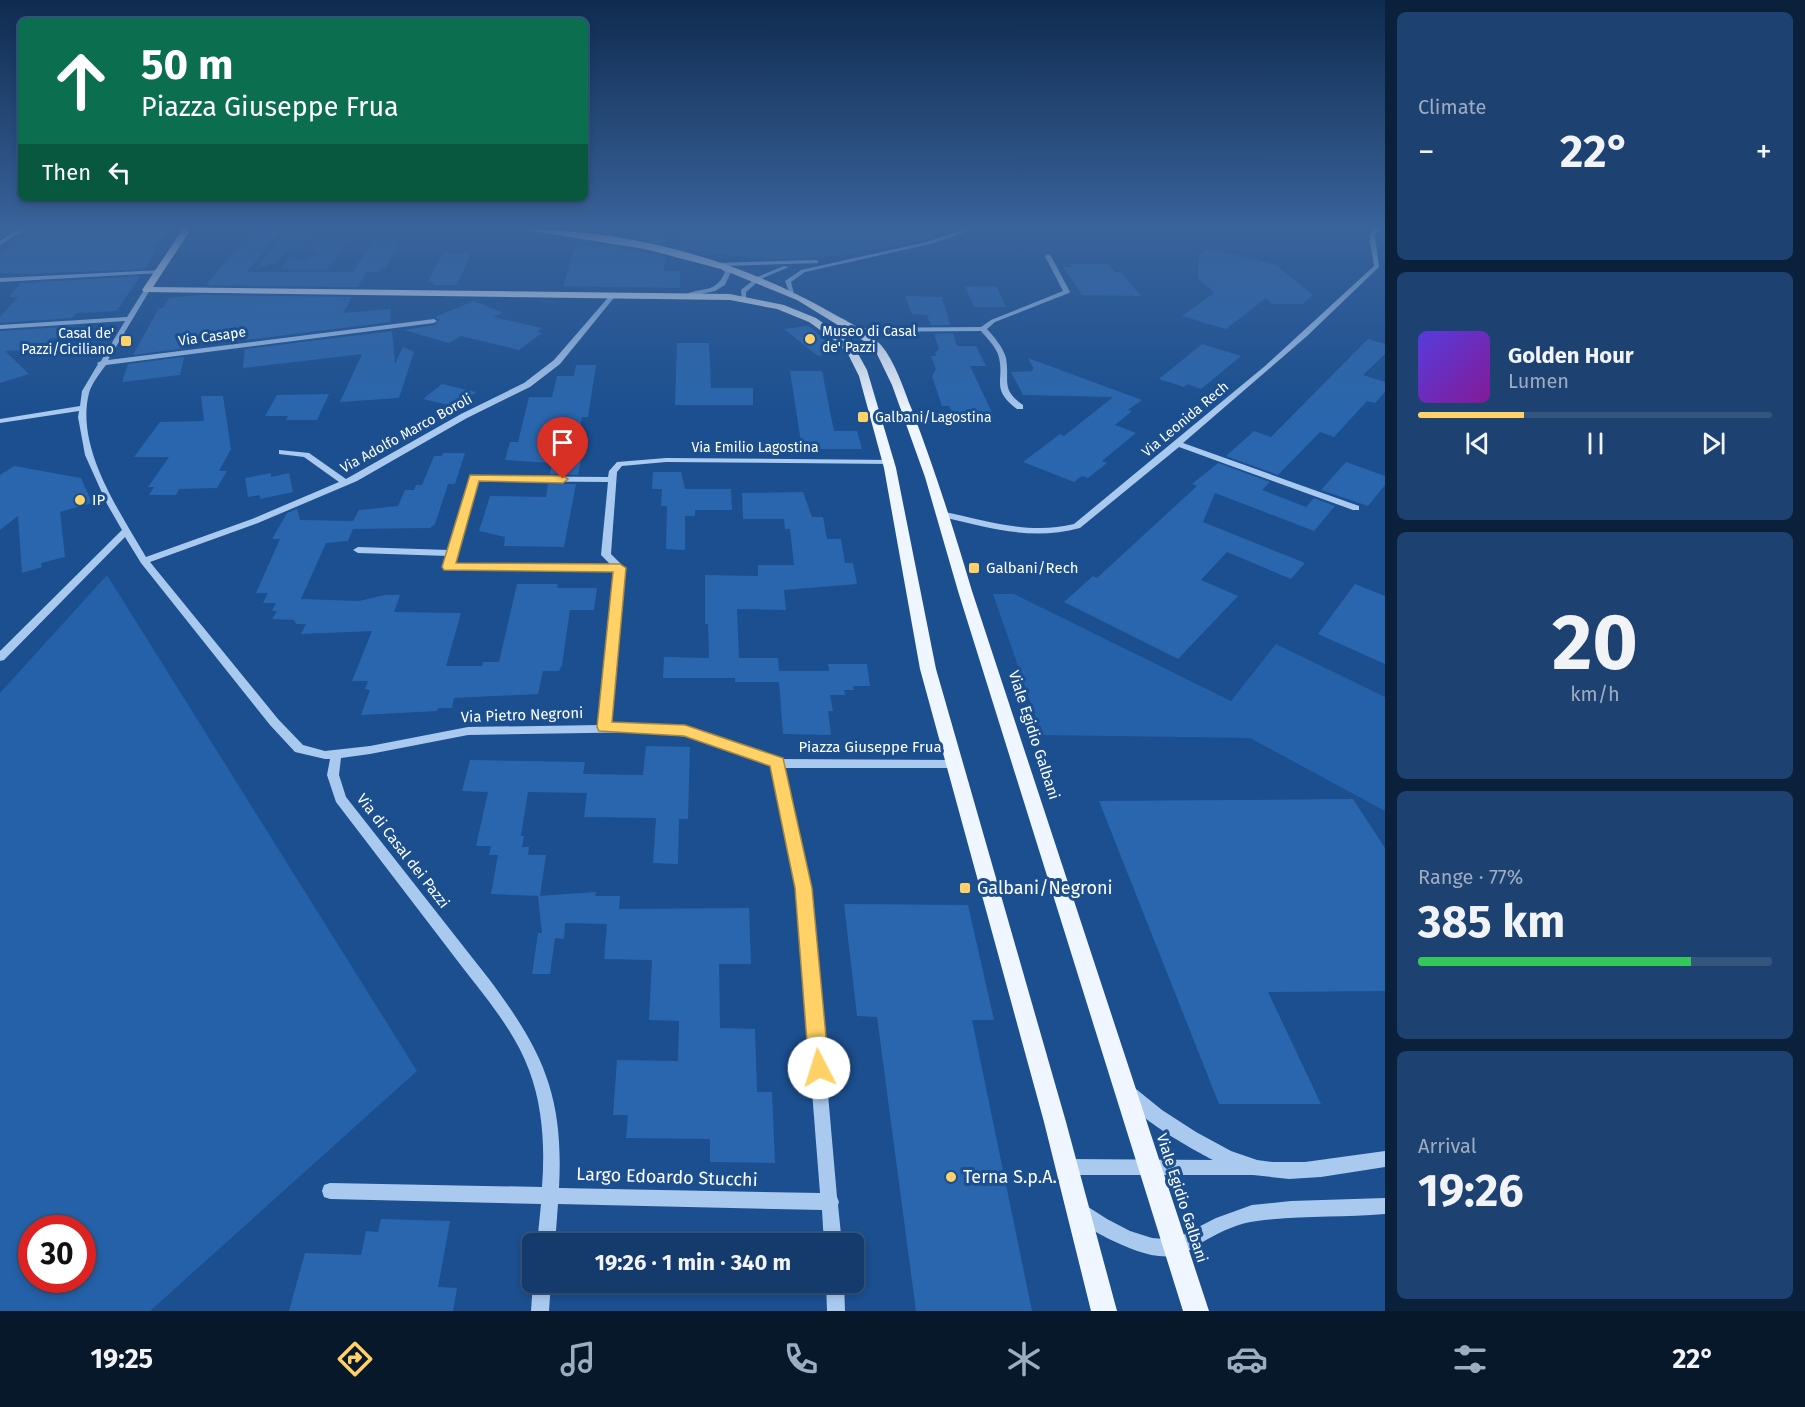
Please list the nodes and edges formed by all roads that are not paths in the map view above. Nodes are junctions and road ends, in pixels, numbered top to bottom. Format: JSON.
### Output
{"nodes":[{"id":1,"x":147,"y":290,"type":"edge"},
{"id":2,"x":168,"y":290,"type":"edge"},
{"id":3,"x":712,"y":290,"type":"edge"},
{"id":4,"x":752,"y":290,"type":"edge"},
{"id":5,"x":784,"y":290,"type":"edge"},
{"id":6,"x":786,"y":290,"type":"edge"},
{"id":7,"x":791,"y":290,"type":"edge"},
{"id":8,"x":1066,"y":290,"type":"edge"},
{"id":9,"x":1356,"y":290,"type":"edge"},
{"id":10,"x":746,"y":292,"type":"junction"},
{"id":11,"x":792,"y":293,"type":"junction"},
{"id":12,"x":615,"y":294,"type":"junction"},
{"id":13,"x":688,"y":295,"type":"junction"},
{"id":14,"x":129,"y":319,"type":"junction"},
{"id":15,"x":434,"y":321,"type":"dead end"},
{"id":16,"x":0,"y":327,"type":"edge"},
{"id":17,"x":854,"y":330,"type":"junction"},
{"id":18,"x":983,"y":330,"type":"junction"},
{"id":19,"x":101,"y":363,"type":"junction"},
{"id":20,"x":1020,"y":407,"type":"dead end"},
{"id":21,"x":82,"y":408,"type":"junction"},
{"id":22,"x":0,"y":421,"type":"edge"},
{"id":23,"x":1176,"y":443,"type":"junction"},
{"id":24,"x":282,"y":452,"type":"dead end"},
{"id":25,"x":891,"y":462,"type":"junction"},
{"id":26,"x":612,"y":480,"type":"junction"},
{"id":27,"x":345,"y":483,"type":"junction"},
{"id":28,"x":1356,"y":508,"type":"dead end"},
{"id":29,"x":945,"y":515,"type":"junction"},
{"id":30,"x":126,"y":531,"type":"junction"},
{"id":31,"x":358,"y":550,"type":"dead end"},
{"id":32,"x":453,"y":553,"type":"junction"},
{"id":33,"x":144,"y":561,"type":"junction"},
{"id":34,"x":620,"y":568,"type":"junction"},
{"id":35,"x":0,"y":657,"type":"edge"},
{"id":36,"x":605,"y":727,"type":"junction"},
{"id":37,"x":336,"y":754,"type":"junction"},
{"id":38,"x":777,"y":763,"type":"junction"},
{"id":39,"x":955,"y":764,"type":"junction"},
{"id":40,"x":1125,"y":1088,"type":"junction"},
{"id":41,"x":1385,"y":1159,"type":"edge"},
{"id":42,"x":1149,"y":1166,"type":"junction"},
{"id":43,"x":1066,"y":1167,"type":"junction"},
{"id":44,"x":1256,"y":1168,"type":"junction"},
{"id":45,"x":330,"y":1191,"type":"dead end"},
{"id":46,"x":550,"y":1195,"type":"junction"},
{"id":47,"x":831,"y":1202,"type":"junction"},
{"id":48,"x":1075,"y":1205,"type":"junction"},
{"id":49,"x":1385,"y":1206,"type":"edge"},
{"id":50,"x":547,"y":1233,"type":"edge"},
{"id":51,"x":832,"y":1233,"type":"edge"},
{"id":52,"x":1175,"y":1246,"type":"junction"},
{"id":53,"x":541,"y":1293,"type":"edge"},
{"id":54,"x":835,"y":1293,"type":"edge"},
{"id":55,"x":540,"y":1311,"type":"edge"},
{"id":56,"x":836,"y":1311,"type":"edge"},
{"id":57,"x":1104,"y":1311,"type":"edge"},
{"id":58,"x":1196,"y":1311,"type":"edge"}],
"edges":[{"from":1,"to":14,"type":"street"},
{"from":2,"to":12,"type":"main road"},
{"from":3,"to":13,"type":"street"},
{"from":4,"to":10,"type":"street"},
{"from":5,"to":11,"type":"street"},
{"from":6,"to":11,"type":"main road","name":"Viale Egidio Galbani"},
{"from":7,"to":11,"type":"street"},
{"from":8,"to":18,"type":"street"},
{"from":9,"to":23,"type":"street","name":"Via Leonida Rech"},
{"from":10,"to":13,"type":"main road"},
{"from":10,"to":25,"type":"main road"},
{"from":11,"to":17,"type":"main road","name":"Viale Egidio Galbani"},
{"from":12,"to":13,"type":"main road"},
{"from":12,"to":27,"type":"street","name":"Via Adolfo Marco Boroli"},
{"from":14,"to":16,"type":"street"},
{"from":14,"to":19,"type":"street"},
{"from":15,"to":19,"type":"street","name":"Via Casape"},
{"from":17,"to":18,"type":"street"},
{"from":17,"to":29,"type":"main road","name":"Viale Egidio Galbani"},
{"from":18,"to":20,"type":"street"},
{"from":19,"to":21,"type":"street"},
{"from":21,"to":22,"type":"street"},
{"from":21,"to":30,"type":"street"},
{"from":23,"to":28,"type":"street"},
{"from":23,"to":29,"type":"street","name":"Via Leonida Rech"},
{"from":24,"to":27,"type":"street"},
{"from":25,"to":26,"type":"street","name":"Via Emilio Lagostina"},
{"from":25,"to":39,"type":"main road"},
{"from":26,"to":32,"type":"street"},
{"from":26,"to":34,"type":"street"},
{"from":27,"to":33,"type":"street","name":"Via Adolfo Marco Boroli"},
{"from":29,"to":40,"type":"main road","name":"Viale Egidio Galbani"},
{"from":30,"to":33,"type":"street"},
{"from":30,"to":35,"type":"street"},
{"from":31,"to":32,"type":"street"},
{"from":32,"to":34,"type":"street"},
{"from":33,"to":37,"type":"street"},
{"from":34,"to":36,"type":"street"},
{"from":36,"to":37,"type":"street","name":"Via Pietro Negroni"},
{"from":36,"to":38,"type":"street","name":"Via Pietro Negroni"},
{"from":37,"to":46,"type":"street","name":"Via di Casal dei Pazzi"},
{"from":38,"to":39,"type":"street","name":"Piazza Giuseppe Frua"},
{"from":38,"to":47,"type":"street","name":"Piazza Giuseppe Frua"},
{"from":39,"to":43,"type":"main road"},
{"from":40,"to":42,"type":"main road","name":"Viale Egidio Galbani"},
{"from":40,"to":44,"type":"street"},
{"from":41,"to":44,"type":"street"},
{"from":42,"to":43,"type":"street"},
{"from":42,"to":44,"type":"street"},
{"from":42,"to":52,"type":"main road","name":"Viale Egidio Galbani"},
{"from":43,"to":48,"type":"main road"},
{"from":45,"to":46,"type":"street"},
{"from":46,"to":47,"type":"street","name":"Largo Edoardo Stucchi"},
{"from":46,"to":50,"type":"street"},
{"from":47,"to":51,"type":"street","name":"Piazza Giuseppe Frua"},
{"from":48,"to":52,"type":"street"},
{"from":48,"to":57,"type":"main road"},
{"from":49,"to":52,"type":"street"},
{"from":52,"to":58,"type":"main road","name":"Viale Egidio Galbani"},
{"from":53,"to":55,"type":"street"},
{"from":54,"to":56,"type":"street"}]}
